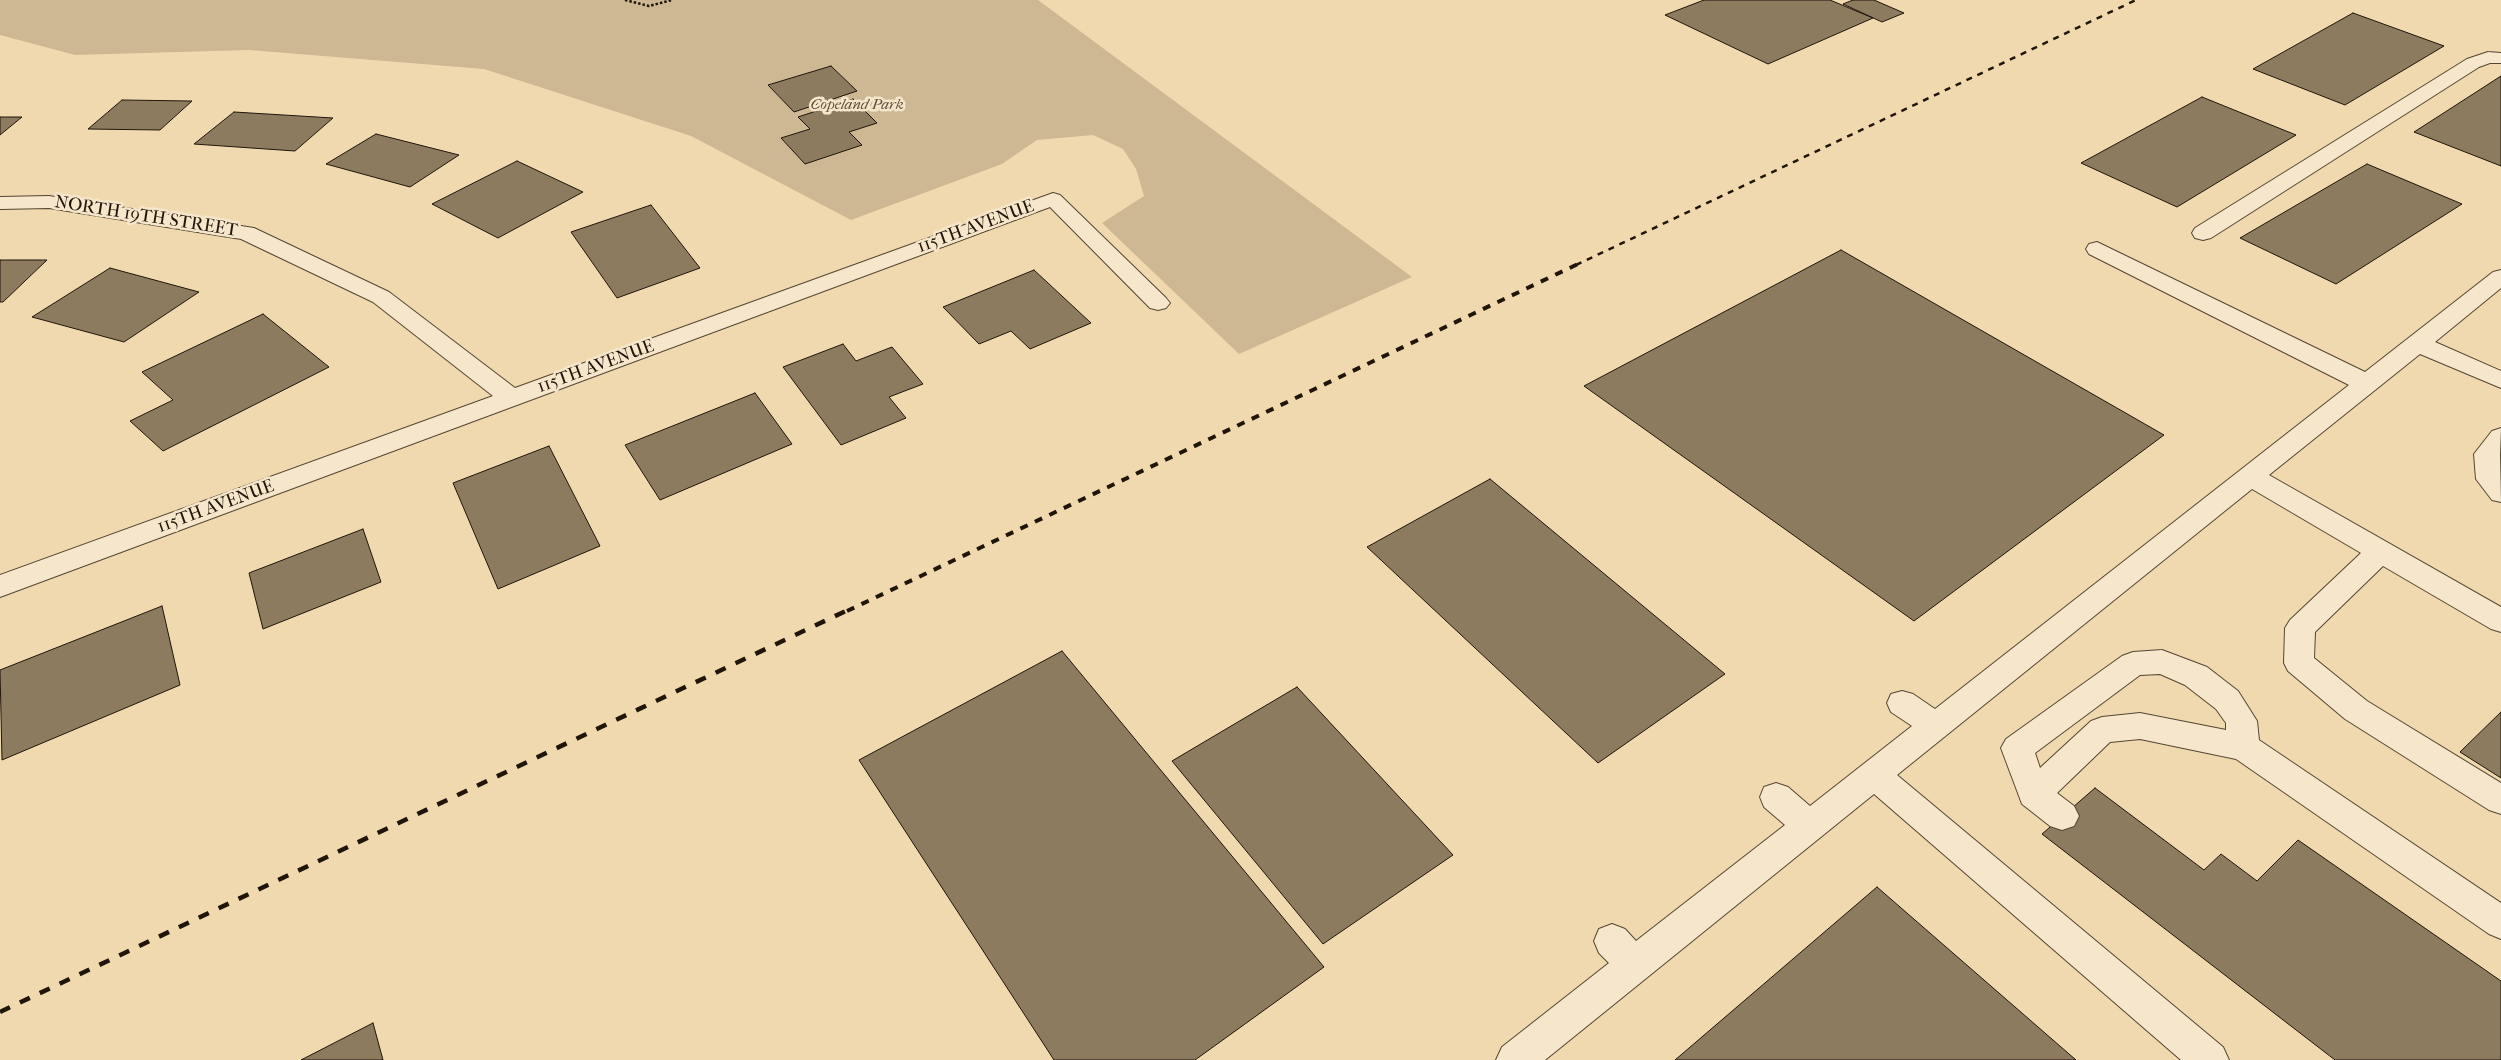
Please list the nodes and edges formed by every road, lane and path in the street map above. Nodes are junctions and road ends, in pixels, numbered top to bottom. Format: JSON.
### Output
{"nodes":[{"id":1,"x":625,"y":0,"type":"edge"},
{"id":2,"x":672,"y":0,"type":"edge"},
{"id":3,"x":2501,"y":58,"type":"edge"},
{"id":4,"x":0,"y":203,"type":"edge"},
{"id":5,"x":2203,"y":233,"type":"dead end"},
{"id":6,"x":2096,"y":249,"type":"dead end"},
{"id":7,"x":2501,"y":277,"type":"edge"},
{"id":8,"x":1158,"y":303,"type":"dead end"},
{"id":9,"x":2419,"y":344,"type":"junction"},
{"id":10,"x":2501,"y":380,"type":"edge"},
{"id":11,"x":2368,"y":384,"type":"junction"},
{"id":12,"x":512,"y":398,"type":"junction"},
{"id":13,"x":2501,"y":437,"type":"edge"},
{"id":14,"x":2251,"y":477,"type":"junction"},
{"id":15,"x":2501,"y":493,"type":"edge"},
{"id":16,"x":2380,"y":552,"type":"junction"},
{"id":17,"x":0,"y":586,"type":"edge"},
{"id":18,"x":2501,"y":621,"type":"edge"},
{"id":19,"x":1902,"y":703,"type":"dead end"},
{"id":20,"x":1936,"y":726,"type":"junction"},
{"id":21,"x":2244,"y":747,"type":"junction"},
{"id":22,"x":1874,"y":775,"type":"junction"},
{"id":23,"x":2034,"y":794,"type":"junction"},
{"id":24,"x":1776,"y":797,"type":"dead end"},
{"id":25,"x":2501,"y":800,"type":"edge"},
{"id":26,"x":2062,"y":816,"type":"dead end"},
{"id":27,"x":1810,"y":826,"type":"junction"},
{"id":28,"x":2501,"y":922,"type":"edge"},
{"id":29,"x":1515,"y":1060,"type":"edge"},
{"id":30,"x":2210,"y":1060,"type":"edge"}],
"edges":[{"from":1,"to":2,"type":"path"},
{"from":3,"to":5,"type":"street"},
{"from":4,"to":12,"type":"street","name":"NORTH 19TH STREET"},
{"from":6,"to":11,"type":"street"},
{"from":7,"to":9,"type":"street"},
{"from":8,"to":12,"type":"street","name":"115TH AVENUE"},
{"from":9,"to":10,"type":"street"},
{"from":9,"to":11,"type":"street"},
{"from":11,"to":14,"type":"street"},
{"from":12,"to":17,"type":"street","name":"115TH AVENUE"},
{"from":13,"to":15,"type":"street"},
{"from":14,"to":16,"type":"street"},
{"from":14,"to":20,"type":"street"},
{"from":16,"to":18,"type":"street"},
{"from":16,"to":25,"type":"street"},
{"from":19,"to":20,"type":"street"},
{"from":20,"to":22,"type":"street"},
{"from":21,"to":23,"type":"street"},
{"from":21,"to":23,"type":"street"},
{"from":21,"to":28,"type":"street"},
{"from":22,"to":27,"type":"street"},
{"from":22,"to":30,"type":"street"},
{"from":23,"to":26,"type":"street"},
{"from":24,"to":27,"type":"street"},
{"from":27,"to":29,"type":"street"}]}
